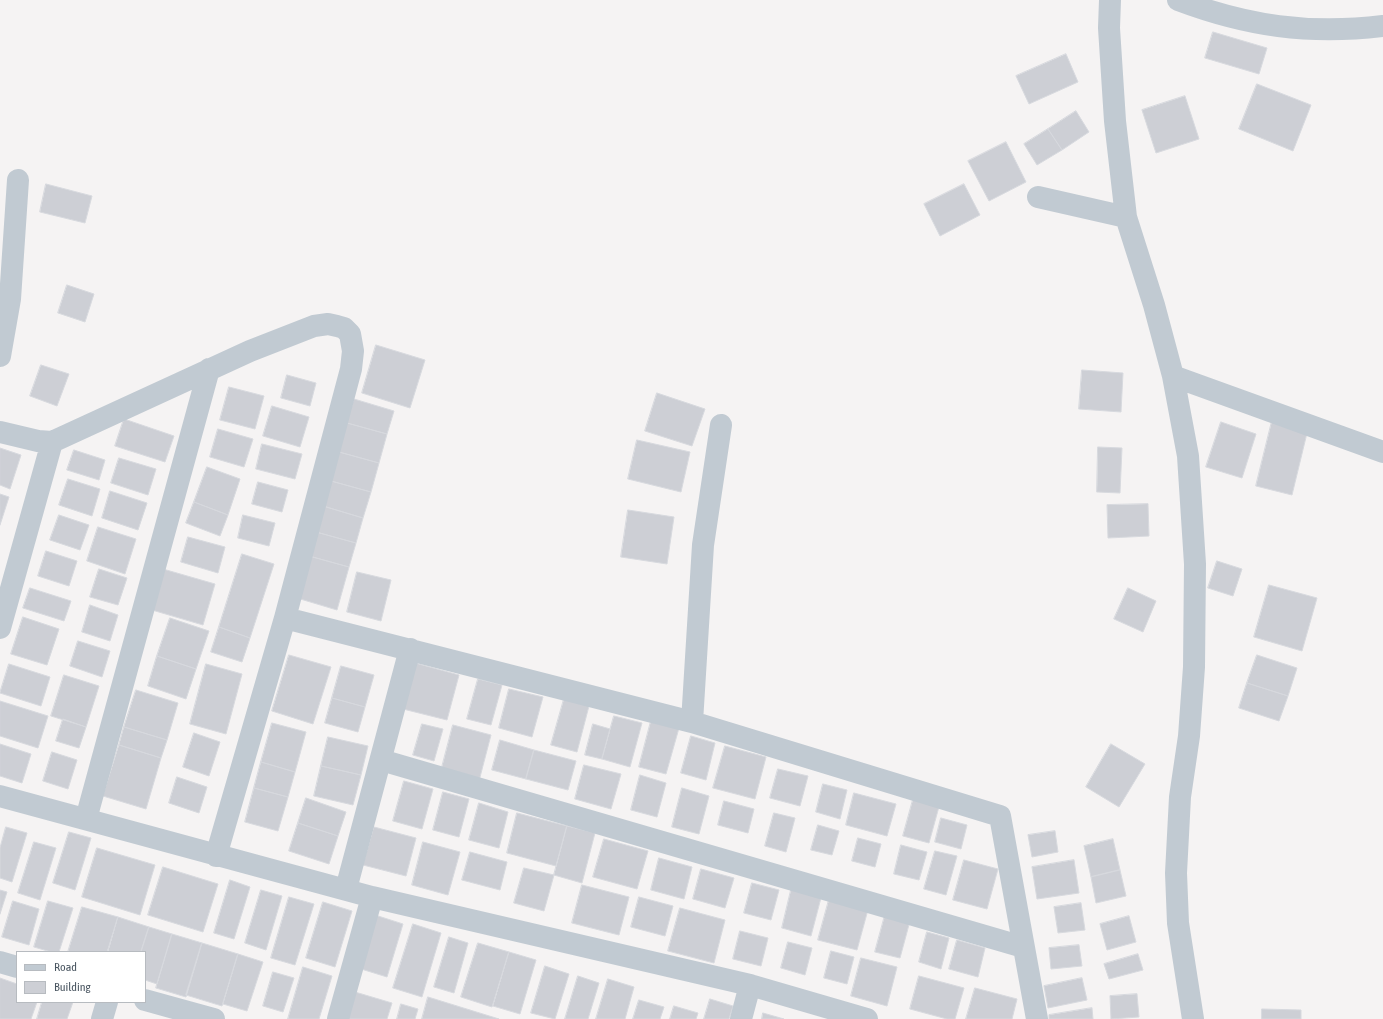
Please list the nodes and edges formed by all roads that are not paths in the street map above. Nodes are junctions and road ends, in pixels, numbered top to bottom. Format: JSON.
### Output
{"nodes":[{"id":1,"x":1110,"y":0,"type":"edge"},
{"id":2,"x":1178,"y":0,"type":"edge"},
{"id":3,"x":1383,"y":26,"type":"edge"},
{"id":4,"x":18,"y":180,"type":"dead end"},
{"id":5,"x":1038,"y":197,"type":"dead end"},
{"id":6,"x":1126,"y":217,"type":"junction"},
{"id":7,"x":0,"y":356,"type":"edge"},
{"id":8,"x":209,"y":369,"type":"junction"},
{"id":9,"x":1173,"y":376,"type":"junction"},
{"id":10,"x":721,"y":425,"type":"dead end"},
{"id":11,"x":0,"y":432,"type":"edge"},
{"id":12,"x":52,"y":442,"type":"junction"},
{"id":13,"x":1383,"y":452,"type":"edge"},
{"id":14,"x":285,"y":618,"type":"junction"},
{"id":15,"x":0,"y":628,"type":"edge"},
{"id":16,"x":410,"y":650,"type":"junction"},
{"id":17,"x":692,"y":722,"type":"junction"},
{"id":18,"x":381,"y":760,"type":"junction"},
{"id":19,"x":0,"y":796,"type":"edge"},
{"id":20,"x":86,"y":819,"type":"junction"},
{"id":21,"x":216,"y":856,"type":"junction"},
{"id":22,"x":346,"y":889,"type":"junction"},
{"id":23,"x":372,"y":897,"type":"junction"},
{"id":24,"x":1023,"y":947,"type":"junction"},
{"id":25,"x":0,"y":962,"type":"edge"},
{"id":26,"x":16,"y":967,"type":"edge"},
{"id":27,"x":750,"y":985,"type":"junction"},
{"id":28,"x":146,"y":1000,"type":"edge"},
{"id":29,"x":108,"y":1003,"type":"edge"},
{"id":30,"x":102,"y":1019,"type":"edge"},
{"id":31,"x":214,"y":1019,"type":"edge"},
{"id":32,"x":338,"y":1019,"type":"edge"},
{"id":33,"x":741,"y":1019,"type":"edge"},
{"id":34,"x":867,"y":1019,"type":"edge"},
{"id":35,"x":1037,"y":1019,"type":"edge"},
{"id":36,"x":1193,"y":1019,"type":"edge"}],
"edges":[{"from":1,"to":6,"type":"street"},
{"from":2,"to":3,"type":"street"},
{"from":4,"to":7,"type":"street"},
{"from":5,"to":6,"type":"street"},
{"from":6,"to":9,"type":"street"},
{"from":8,"to":12,"type":"street"},
{"from":8,"to":14,"type":"street"},
{"from":8,"to":20,"type":"street"},
{"from":9,"to":13,"type":"street"},
{"from":9,"to":36,"type":"street"},
{"from":10,"to":17,"type":"street"},
{"from":11,"to":12,"type":"street"},
{"from":12,"to":15,"type":"street"},
{"from":14,"to":16,"type":"street"},
{"from":14,"to":21,"type":"street"},
{"from":16,"to":17,"type":"street"},
{"from":16,"to":18,"type":"street"},
{"from":17,"to":24,"type":"street"},
{"from":18,"to":22,"type":"street"},
{"from":18,"to":24,"type":"street"},
{"from":19,"to":20,"type":"street"},
{"from":20,"to":21,"type":"street"},
{"from":21,"to":22,"type":"street"},
{"from":22,"to":23,"type":"street"},
{"from":23,"to":27,"type":"street"},
{"from":23,"to":32,"type":"street"},
{"from":24,"to":35,"type":"street"},
{"from":25,"to":26,"type":"street"},
{"from":27,"to":33,"type":"street"},
{"from":27,"to":34,"type":"street"},
{"from":28,"to":31,"type":"street"},
{"from":29,"to":30,"type":"street"}]}
